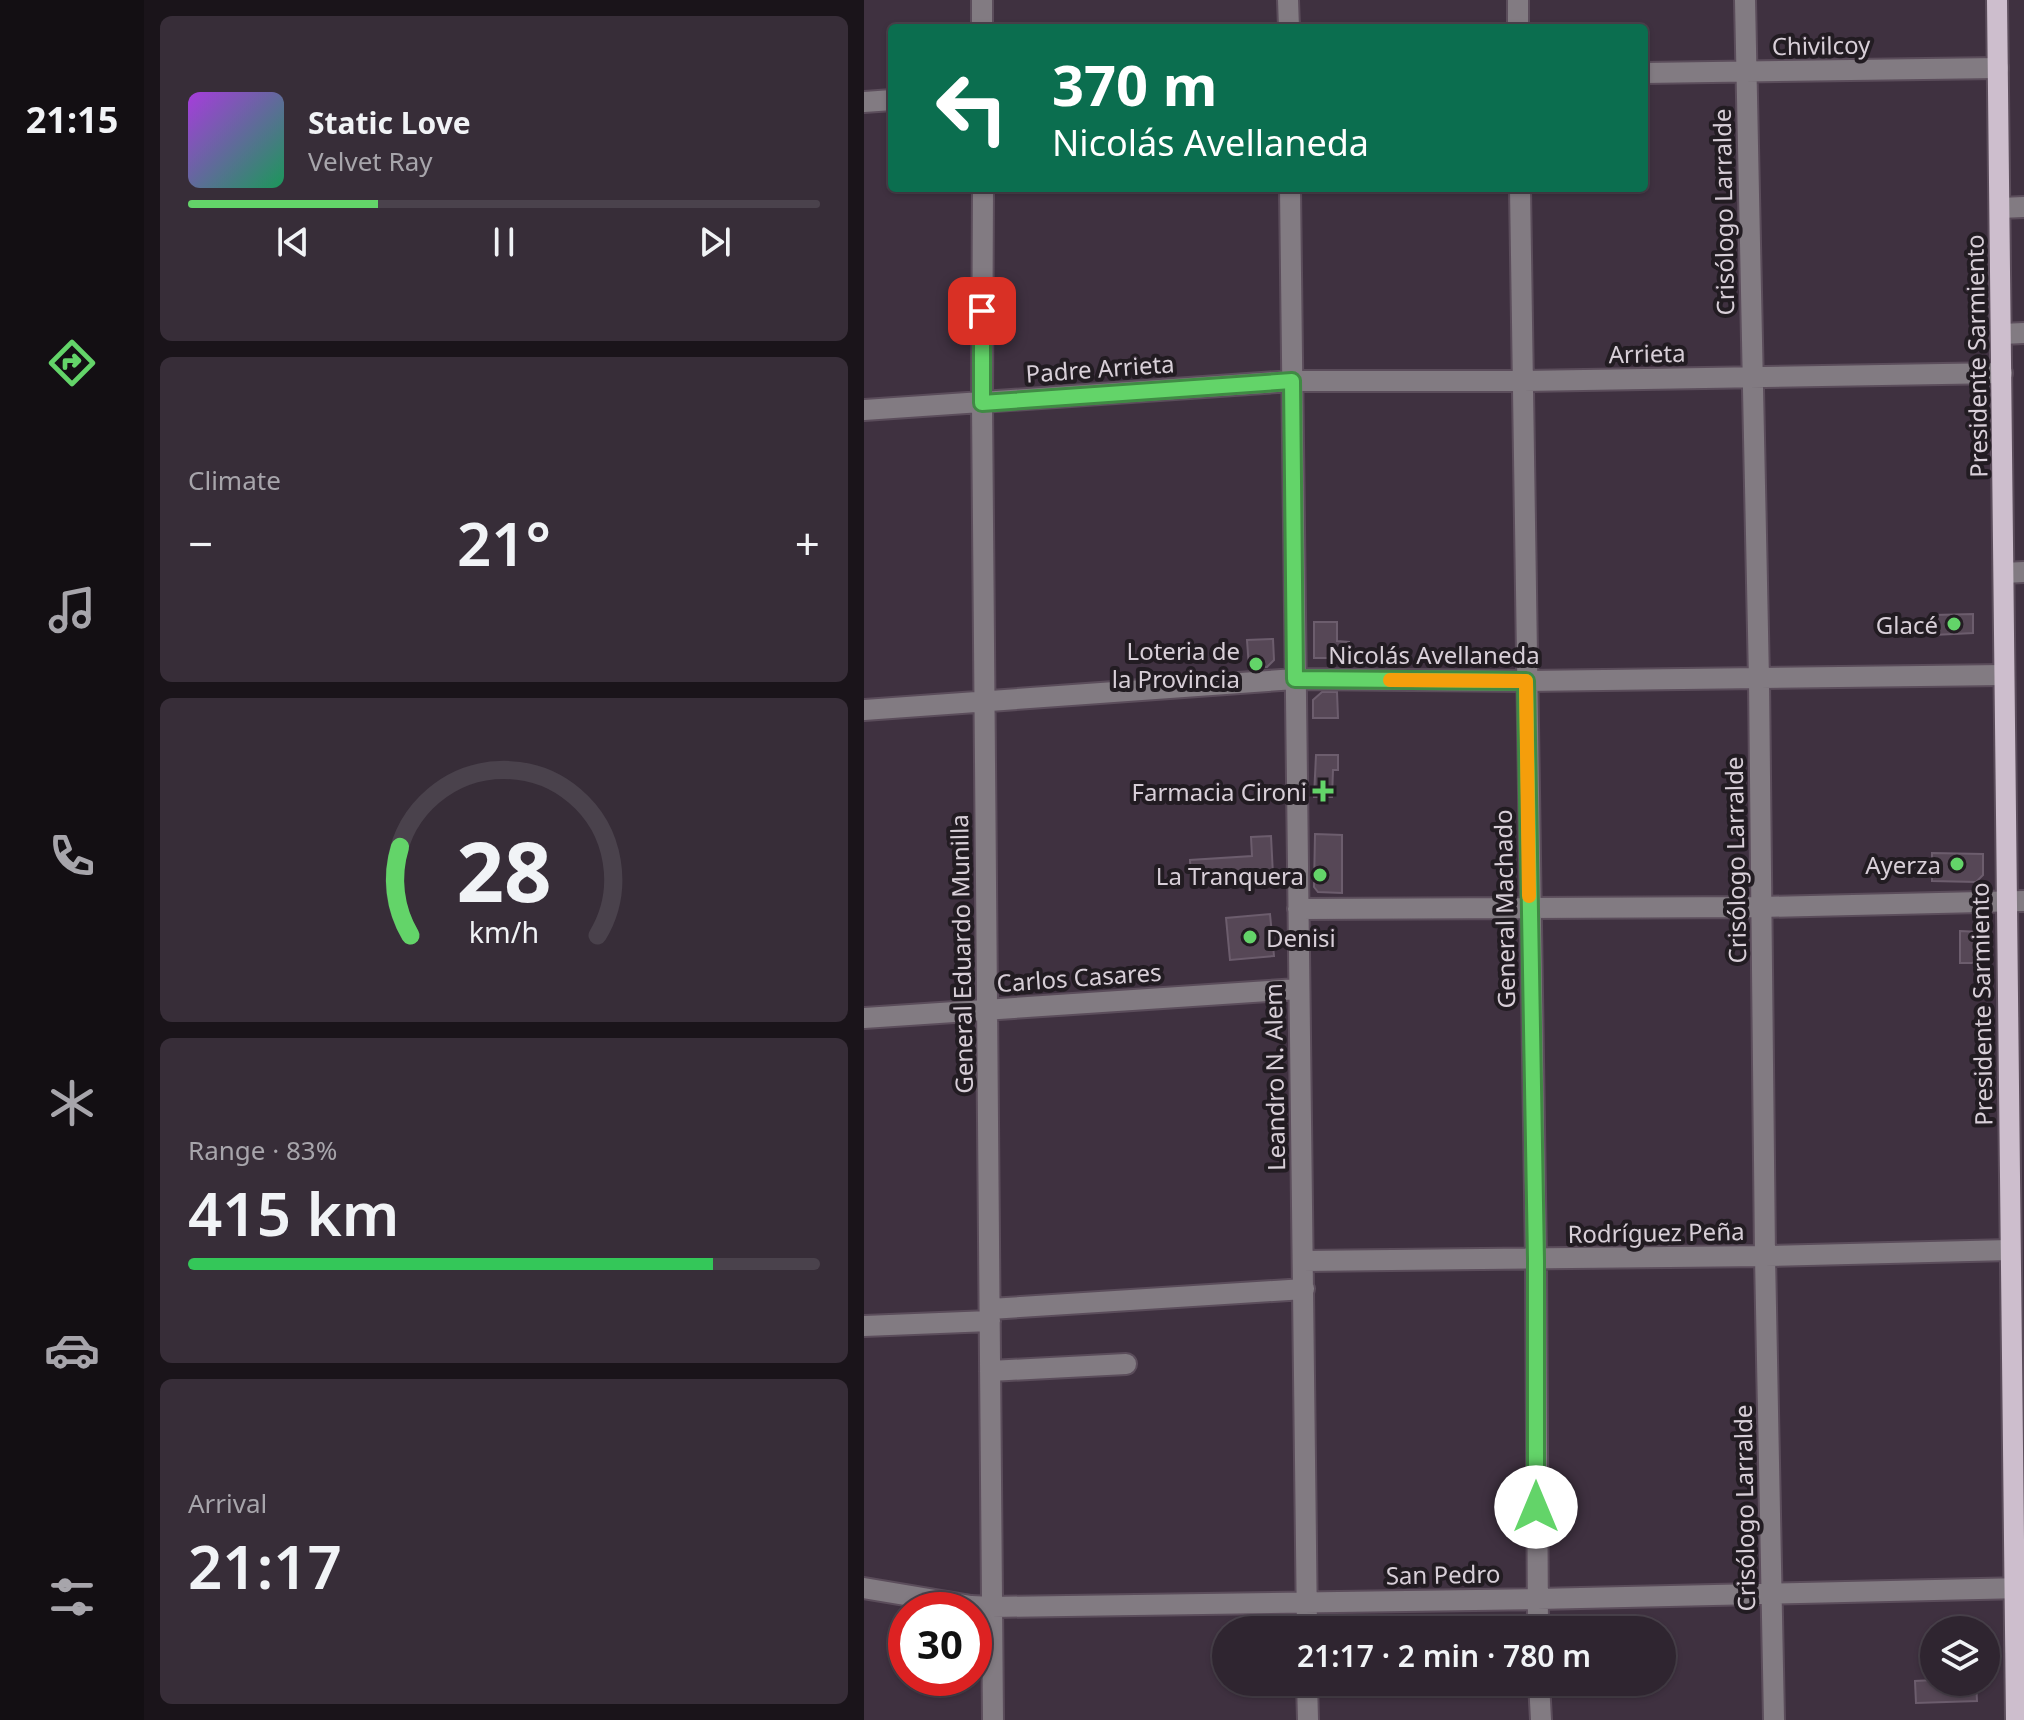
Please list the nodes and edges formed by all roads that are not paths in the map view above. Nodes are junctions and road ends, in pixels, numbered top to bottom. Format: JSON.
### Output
{"nodes":[{"id":1,"x":982,"y":0,"type":"edge"},
{"id":2,"x":1288,"y":0,"type":"edge"},
{"id":3,"x":1518,"y":0,"type":"edge"},
{"id":4,"x":1745,"y":0,"type":"edge"},
{"id":5,"x":1997,"y":0,"type":"edge"},
{"id":6,"x":982,"y":24,"type":"edge"},
{"id":7,"x":1289,"y":24,"type":"edge"},
{"id":8,"x":1518,"y":24,"type":"edge"},
{"id":9,"x":1998,"y":68,"type":"junction"},
{"id":10,"x":1747,"y":72,"type":"junction"},
{"id":11,"x":1648,"y":73,"type":"edge"},
{"id":12,"x":888,"y":100,"type":"edge"},
{"id":13,"x":864,"y":102,"type":"edge"},
{"id":14,"x":983,"y":192,"type":"edge"},
{"id":15,"x":1290,"y":192,"type":"edge"},
{"id":16,"x":1520,"y":192,"type":"edge"},
{"id":17,"x":2024,"y":207,"type":"edge"},
{"id":18,"x":2000,"y":208,"type":"junction"},
{"id":19,"x":2024,"y":333,"type":"edge"},
{"id":20,"x":2002,"y":334,"type":"junction"},
{"id":21,"x":2002,"y":373,"type":"junction"},
{"id":22,"x":1751,"y":378,"type":"junction"},
{"id":23,"x":1292,"y":381,"type":"junction"},
{"id":24,"x":1522,"y":381,"type":"junction"},
{"id":25,"x":982,"y":403,"type":"junction"},
{"id":26,"x":864,"y":410,"type":"edge"},
{"id":27,"x":2014,"y":572,"type":"edge"},
{"id":28,"x":2004,"y":675,"type":"junction"},
{"id":29,"x":1295,"y":679,"type":"junction"},
{"id":30,"x":1759,"y":680,"type":"junction"},
{"id":31,"x":1526,"y":681,"type":"junction"},
{"id":32,"x":984,"y":703,"type":"junction"},
{"id":33,"x":864,"y":710,"type":"edge"},
{"id":34,"x":2015,"y":902,"type":"edge"},
{"id":35,"x":1762,"y":907,"type":"junction"},
{"id":36,"x":1529,"y":908,"type":"junction"},
{"id":37,"x":1298,"y":909,"type":"junction"},
{"id":38,"x":1298,"y":989,"type":"junction"},
{"id":39,"x":987,"y":1009,"type":"junction"},
{"id":40,"x":864,"y":1018,"type":"edge"},
{"id":41,"x":2010,"y":1250,"type":"junction"},
{"id":42,"x":1765,"y":1256,"type":"junction"},
{"id":43,"x":1536,"y":1260,"type":"junction"},
{"id":44,"x":1303,"y":1261,"type":"junction"},
{"id":45,"x":1304,"y":1289,"type":"junction"},
{"id":46,"x":990,"y":1315,"type":"junction"},
{"id":47,"x":864,"y":1326,"type":"edge"},
{"id":48,"x":2018,"y":1328,"type":"edge"},
{"id":49,"x":1126,"y":1364,"type":"dead end"},
{"id":50,"x":990,"y":1371,"type":"junction"},
{"id":51,"x":864,"y":1588,"type":"edge"},
{"id":52,"x":2019,"y":1588,"type":"edge"},
{"id":53,"x":888,"y":1592,"type":"edge"},
{"id":54,"x":992,"y":1592,"type":"edge"},
{"id":55,"x":1772,"y":1593,"type":"junction"},
{"id":56,"x":1537,"y":1599,"type":"junction"},
{"id":57,"x":1306,"y":1602,"type":"junction"},
{"id":58,"x":992,"y":1607,"type":"joint"},
{"id":59,"x":1306,"y":1616,"type":"edge"},
{"id":60,"x":1538,"y":1616,"type":"edge"},
{"id":61,"x":1307,"y":1696,"type":"edge"},
{"id":62,"x":1540,"y":1696,"type":"edge"},
{"id":63,"x":993,"y":1720,"type":"edge"},
{"id":64,"x":1308,"y":1720,"type":"edge"},
{"id":65,"x":1541,"y":1720,"type":"edge"},
{"id":66,"x":1774,"y":1720,"type":"edge"},
{"id":67,"x":2016,"y":1720,"type":"edge"}],
"edges":[{"from":1,"to":6,"type":"street"},
{"from":2,"to":7,"type":"street"},
{"from":3,"to":8,"type":"street"},
{"from":4,"to":10,"type":"street","name":"Crisólogo Larralde"},
{"from":5,"to":9,"type":"main road","name":"Presidente Sarmiento"},
{"from":9,"to":10,"type":"street","name":"Chivilcoy"},
{"from":9,"to":18,"type":"main road","name":"Presidente Sarmiento"},
{"from":10,"to":11,"type":"street","name":"Chivilcoy"},
{"from":10,"to":22,"type":"street","name":"Crisólogo Larralde"},
{"from":12,"to":13,"type":"street"},
{"from":14,"to":25,"type":"street","name":"General Eduardo Munilla"},
{"from":15,"to":23,"type":"street","name":"Leandro N. Alem"},
{"from":16,"to":24,"type":"street","name":"General Machado"},
{"from":17,"to":18,"type":"street"},
{"from":18,"to":20,"type":"main road","name":"Presidente Sarmiento"},
{"from":19,"to":20,"type":"street"},
{"from":20,"to":21,"type":"main road","name":"Presidente Sarmiento"},
{"from":21,"to":22,"type":"street","name":"Arrieta"},
{"from":21,"to":27,"type":"main road","name":"Presidente Sarmiento"},
{"from":22,"to":24,"type":"street","name":"Arrieta"},
{"from":22,"to":30,"type":"street","name":"Crisólogo Larralde"},
{"from":23,"to":24,"type":"street","name":"Arrieta"},
{"from":23,"to":25,"type":"street","name":"Padre Arrieta"},
{"from":23,"to":29,"type":"street","name":"Leandro N. Alem"},
{"from":24,"to":31,"type":"street","name":"General Machado"},
{"from":25,"to":26,"type":"street","name":"Padre Arrieta"},
{"from":25,"to":32,"type":"street","name":"General Eduardo Munilla"},
{"from":27,"to":28,"type":"main road","name":"Presidente Sarmiento"},
{"from":28,"to":30,"type":"street","name":"Nicolás Avellaneda"},
{"from":28,"to":34,"type":"main road","name":"Presidente Sarmiento"},
{"from":29,"to":31,"type":"street","name":"Nicolás Avellaneda"},
{"from":29,"to":32,"type":"street","name":"Nicolás Avellaneda"},
{"from":29,"to":37,"type":"street","name":"Leandro N. Alem"},
{"from":30,"to":31,"type":"street","name":"Nicolás Avellaneda"},
{"from":30,"to":35,"type":"street","name":"Crisólogo Larralde"},
{"from":31,"to":36,"type":"street","name":"General Machado"},
{"from":32,"to":33,"type":"street","name":"Nicolás Avellaneda"},
{"from":32,"to":39,"type":"street","name":"General Eduardo Munilla"},
{"from":34,"to":35,"type":"street"},
{"from":34,"to":41,"type":"main road","name":"Presidente Sarmiento"},
{"from":35,"to":36,"type":"street"},
{"from":35,"to":42,"type":"street","name":"Crisólogo Larralde"},
{"from":36,"to":37,"type":"street"},
{"from":36,"to":43,"type":"street","name":"General Machado"},
{"from":37,"to":38,"type":"street","name":"Leandro N. Alem"},
{"from":38,"to":39,"type":"street","name":"Carlos Casares"},
{"from":38,"to":44,"type":"street","name":"Leandro N. Alem"},
{"from":39,"to":40,"type":"street","name":"Carlos Casares"},
{"from":39,"to":46,"type":"street","name":"General Eduardo Munilla"},
{"from":41,"to":42,"type":"street","name":"Rodríguez Peña"},
{"from":41,"to":48,"type":"main road","name":"Presidente Sarmiento"},
{"from":42,"to":43,"type":"street","name":"Rodríguez Peña"},
{"from":42,"to":55,"type":"street","name":"Crisólogo Larralde"},
{"from":43,"to":44,"type":"street","name":"Rodríguez Peña"},
{"from":43,"to":56,"type":"street","name":"General Machado"},
{"from":44,"to":45,"type":"street","name":"Leandro N. Alem"},
{"from":45,"to":46,"type":"street"},
{"from":45,"to":57,"type":"street","name":"Leandro N. Alem"},
{"from":46,"to":47,"type":"street"},
{"from":46,"to":50,"type":"street","name":"General Eduardo Munilla"},
{"from":48,"to":52,"type":"main road","name":"Presidente Sarmiento"},
{"from":49,"to":50,"type":"street"},
{"from":50,"to":54,"type":"street","name":"General Eduardo Munilla"},
{"from":51,"to":53,"type":"street","name":"San Pedro"},
{"from":52,"to":55,"type":"street","name":"San Pedro"},
{"from":52,"to":67,"type":"main road","name":"Presidente Sarmiento"},
{"from":55,"to":56,"type":"street","name":"San Pedro"},
{"from":55,"to":66,"type":"street","name":"Crisólogo Larralde"},
{"from":56,"to":57,"type":"street","name":"San Pedro"},
{"from":56,"to":60,"type":"street","name":"General Machado"},
{"from":57,"to":58,"type":"street","name":"San Pedro"},
{"from":57,"to":59,"type":"street","name":"Leandro N. Alem"},
{"from":58,"to":63,"type":"street","name":"General Eduardo Munilla"},
{"from":61,"to":64,"type":"street"},
{"from":62,"to":65,"type":"street"}]}
